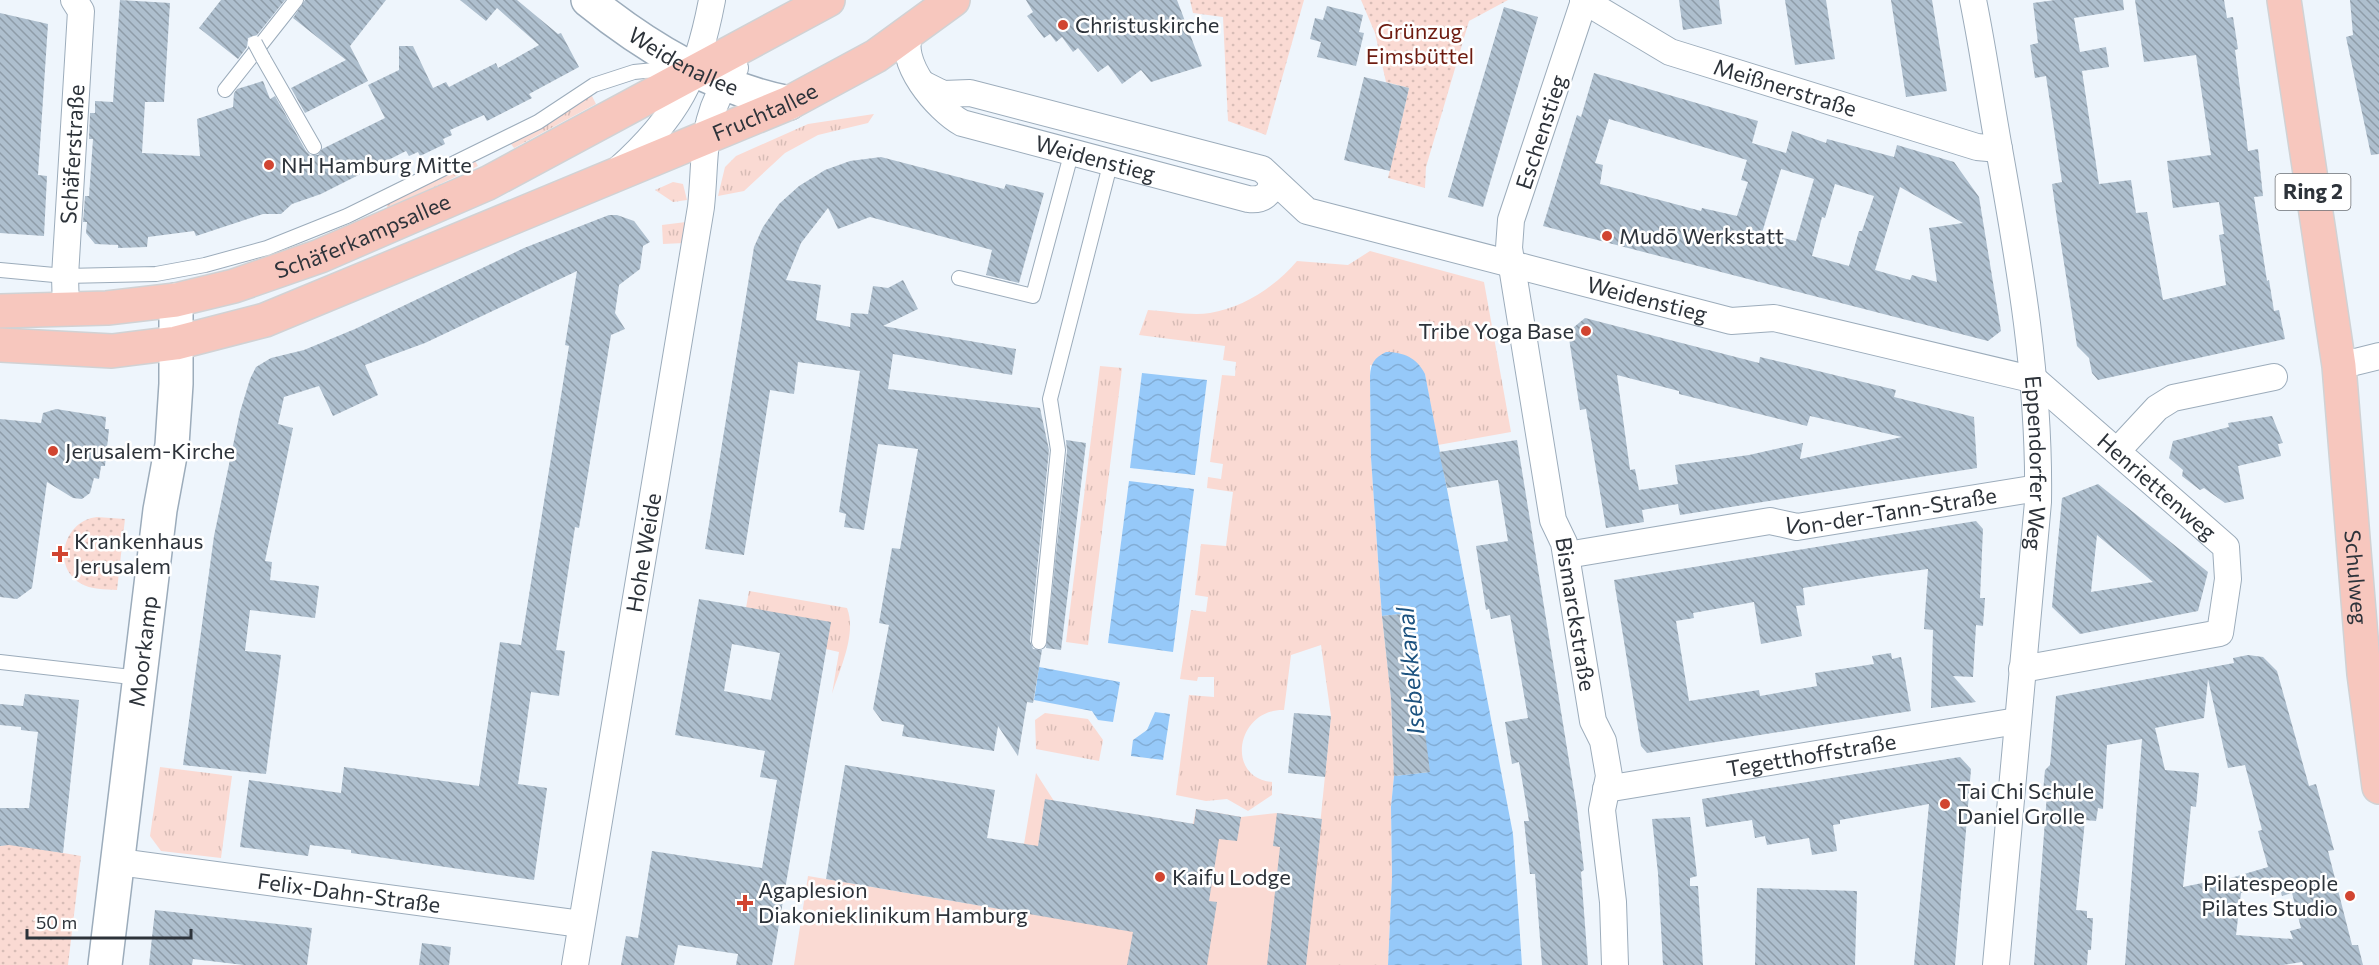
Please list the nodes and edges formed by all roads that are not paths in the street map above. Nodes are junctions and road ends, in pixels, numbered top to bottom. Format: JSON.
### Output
{"nodes":[{"id":1,"x":74,"y":0,"type":"edge"},
{"id":2,"x":296,"y":0,"type":"edge"},
{"id":3,"x":588,"y":0,"type":"edge"},
{"id":4,"x":712,"y":0,"type":"edge"},
{"id":5,"x":828,"y":0,"type":"edge"},
{"id":6,"x":953,"y":0,"type":"edge"},
{"id":7,"x":1584,"y":0,"type":"edge"},
{"id":8,"x":1973,"y":0,"type":"edge"},
{"id":9,"x":2284,"y":0,"type":"edge"},
{"id":10,"x":793,"y":18,"type":"junction"},
{"id":11,"x":911,"y":32,"type":"junction"},
{"id":12,"x":255,"y":43,"type":"dead end"},
{"id":13,"x":695,"y":71,"type":"junction"},
{"id":14,"x":724,"y":84,"type":"junction"},
{"id":15,"x":923,"y":84,"type":"junction"},
{"id":16,"x":225,"y":90,"type":"dead end"},
{"id":17,"x":789,"y":104,"type":"junction"},
{"id":18,"x":706,"y":140,"type":"junction"},
{"id":19,"x":314,"y":147,"type":"dead end"},
{"id":20,"x":1999,"y":149,"type":"junction"},
{"id":21,"x":1072,"y":152,"type":"junction"},
{"id":22,"x":1111,"y":161,"type":"junction"},
{"id":23,"x":609,"y":178,"type":"junction"},
{"id":24,"x":1271,"y":179,"type":"junction"},
{"id":25,"x":1512,"y":265,"type":"junction"},
{"id":26,"x":0,"y":270,"type":"edge"},
{"id":27,"x":65,"y":276,"type":"junction"},
{"id":28,"x":959,"y":278,"type":"dead end"},
{"id":29,"x":176,"y":300,"type":"junction"},
{"id":30,"x":66,"y":310,"type":"junction"},
{"id":31,"x":0,"y":311,"type":"edge"},
{"id":32,"x":176,"y":343,"type":"junction"},
{"id":33,"x":0,"y":345,"type":"edge"},
{"id":34,"x":2379,"y":356,"type":"edge"},
{"id":35,"x":2339,"y":366,"type":"junction"},
{"id":36,"x":2274,"y":377,"type":"dead end"},
{"id":37,"x":2035,"y":380,"type":"junction"},
{"id":38,"x":2118,"y":450,"type":"junction"},
{"id":39,"x":2038,"y":488,"type":"junction"},
{"id":40,"x":1567,"y":555,"type":"junction"},
{"id":41,"x":1039,"y":642,"type":"dead end"},
{"id":42,"x":0,"y":662,"type":"edge"},
{"id":43,"x":2022,"y":669,"type":"junction"},
{"id":44,"x":140,"y":678,"type":"junction"},
{"id":45,"x":2017,"y":721,"type":"junction"},
{"id":46,"x":2377,"y":766,"type":"edge"},
{"id":47,"x":1606,"y":789,"type":"junction"},
{"id":48,"x":118,"y":862,"type":"junction"},
{"id":49,"x":581,"y":924,"type":"junction"},
{"id":50,"x":105,"y":965,"type":"edge"},
{"id":51,"x":575,"y":965,"type":"edge"},
{"id":52,"x":1615,"y":965,"type":"edge"},
{"id":53,"x":1996,"y":965,"type":"edge"}],
"edges":[{"from":1,"to":27,"type":"street","name":"Schäferstraße"},
{"from":2,"to":16,"type":"lane"},
{"from":3,"to":13,"type":"street","name":"Weidenallee"},
{"from":4,"to":13,"type":"street"},
{"from":5,"to":10,"type":"main road","name":"Fruchtallee"},
{"from":6,"to":11,"type":"main road","name":"Fruchtallee"},
{"from":7,"to":20,"type":"street","name":"Meißnerstraße"},
{"from":7,"to":25,"type":"street","name":"Eschenstieg"},
{"from":8,"to":20,"type":"street","name":"Eppendorfer Weg"},
{"from":9,"to":35,"type":"main road","number":"Ring 2"},
{"from":10,"to":13,"type":"main road","name":"Fruchtallee"},
{"from":10,"to":14,"type":"street","name":"Fruchtallee"},
{"from":11,"to":15,"type":"street","name":"Weidenstieg"},
{"from":11,"to":17,"type":"main road","name":"Fruchtallee"},
{"from":12,"to":19,"type":"lane","bridge":true},
{"from":13,"to":14,"type":"street","name":"Weidenallee"},
{"from":13,"to":23,"type":"street"},
{"from":13,"to":27,"type":"lane"},
{"from":13,"to":29,"type":"main road","name":"Schäferkampsallee"},
{"from":14,"to":17,"type":"street","name":"Weidenallee"},
{"from":14,"to":18,"type":"street","name":"Fruchtallee"},
{"from":15,"to":21,"type":"street","name":"Weidenstieg"},
{"from":15,"to":24,"type":"street","name":"Weidenstieg"},
{"from":17,"to":18,"type":"main road","name":"Fruchtallee"},
{"from":18,"to":23,"type":"main road","name":"Schäferkampsallee"},
{"from":18,"to":49,"type":"street","name":"Hohe Weide"},
{"from":20,"to":37,"type":"street","name":"Eppendorfer Weg"},
{"from":21,"to":22,"type":"street","name":"Weidenstieg"},
{"from":21,"to":28,"type":"lane"},
{"from":22,"to":24,"type":"street","name":"Weidenstieg"},
{"from":22,"to":41,"type":"lane"},
{"from":23,"to":32,"type":"main road","name":"Schäferkampsallee"},
{"from":24,"to":25,"type":"street","name":"Weidenstieg"},
{"from":25,"to":37,"type":"street","name":"Weidenstieg"},
{"from":25,"to":40,"type":"street","name":"Bismarckstraße"},
{"from":26,"to":27,"type":"lane"},
{"from":27,"to":30,"type":"street","name":"Schäferstraße"},
{"from":29,"to":30,"type":"main road","name":"Schäferkampsallee"},
{"from":29,"to":32,"type":"street","name":"Moorkamp"},
{"from":30,"to":31,"type":"main road","name":"Schäferkampsallee"},
{"from":32,"to":33,"type":"main road","name":"Schäferkampsallee"},
{"from":32,"to":44,"type":"street","name":"Moorkamp"},
{"from":34,"to":35,"type":"street"},
{"from":35,"to":46,"type":"main road","name":"Schulweg","number":"Ring 2"},
{"from":36,"to":38,"type":"street"},
{"from":37,"to":38,"type":"street","name":"Henriettenweg"},
{"from":37,"to":39,"type":"street","name":"Eppendorfer Weg"},
{"from":38,"to":43,"type":"street","name":"Henriettenweg"},
{"from":39,"to":40,"type":"street","name":"Von-der-Tann-Straße"},
{"from":39,"to":43,"type":"street","name":"Eppendorfer Weg"},
{"from":40,"to":47,"type":"street","name":"Bismarckstraße"},
{"from":42,"to":44,"type":"lane"},
{"from":43,"to":45,"type":"street","name":"Eppendorfer Weg"},
{"from":44,"to":48,"type":"street","name":"Moorkamp"},
{"from":45,"to":47,"type":"street","name":"Tegetthoffstraße"},
{"from":45,"to":53,"type":"street","name":"Eppendorfer Weg"},
{"from":47,"to":52,"type":"street","name":"Bismarckstraße"},
{"from":48,"to":49,"type":"street","name":"Felix-Dahn-Straße"},
{"from":48,"to":50,"type":"street","name":"Moorkamp"},
{"from":49,"to":51,"type":"street","name":"Hohe Weide"}]}
